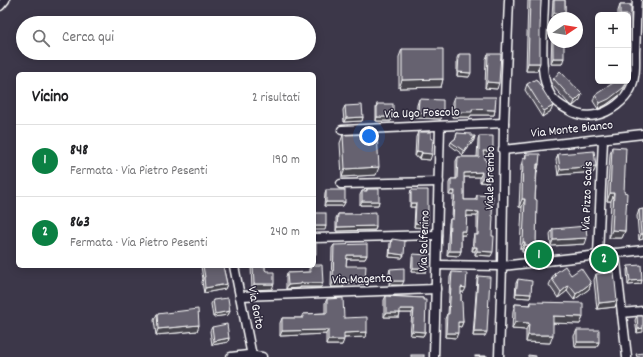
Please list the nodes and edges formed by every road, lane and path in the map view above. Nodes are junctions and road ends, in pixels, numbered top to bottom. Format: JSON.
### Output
{"nodes":[{"id":1,"x":5,"y":0,"type":"edge"},
{"id":2,"x":509,"y":0,"type":"edge"},
{"id":3,"x":544,"y":0,"type":"edge"},
{"id":4,"x":638,"y":0,"type":"edge"},
{"id":5,"x":643,"y":2,"type":"edge"},
{"id":6,"x":0,"y":6,"type":"edge"},
{"id":7,"x":504,"y":123,"type":"junction"},
{"id":8,"x":440,"y":126,"type":"junction"},
{"id":9,"x":342,"y":130,"type":"dead end"},
{"id":10,"x":643,"y":134,"type":"edge"},
{"id":11,"x":602,"y":139,"type":"junction"},
{"id":12,"x":503,"y":150,"type":"junction"},
{"id":13,"x":439,"y":182,"type":"junction"},
{"id":14,"x":341,"y":184,"type":"dead end"},
{"id":15,"x":437,"y":235,"type":"junction"},
{"id":16,"x":316,"y":238,"type":"edge"},
{"id":17,"x":643,"y":250,"type":"edge"},
{"id":18,"x":615,"y":253,"type":"junction"},
{"id":19,"x":598,"y":255,"type":"junction"},
{"id":20,"x":436,"y":264,"type":"junction"},
{"id":21,"x":502,"y":266,"type":"junction"},
{"id":22,"x":234,"y":268,"type":"edge"},
{"id":23,"x":436,"y":289,"type":"junction"},
{"id":24,"x":240,"y":296,"type":"junction"},
{"id":25,"x":643,"y":311,"type":"edge"},
{"id":26,"x":622,"y":313,"type":"junction"},
{"id":27,"x":252,"y":356,"type":"junction"},
{"id":28,"x":231,"y":357,"type":"edge"},
{"id":29,"x":262,"y":357,"type":"edge"},
{"id":30,"x":434,"y":357,"type":"edge"},
{"id":31,"x":499,"y":357,"type":"edge"},
{"id":32,"x":627,"y":357,"type":"edge"}],
"edges":[{"from":1,"to":6,"type":"street"},
{"from":2,"to":7,"type":"street","name":"Viale Brembo"},
{"from":3,"to":4,"type":"street"},
{"from":4,"to":5,"type":"street"},
{"from":7,"to":8,"type":"street","name":"Via Ugo Foscolo"},
{"from":7,"to":12,"type":"street","name":"Viale Brembo"},
{"from":8,"to":9,"type":"street","name":"Via Ugo Foscolo"},
{"from":8,"to":13,"type":"street","name":"Via Solferino"},
{"from":10,"to":11,"type":"street","name":"Via Monte Bianco"},
{"from":11,"to":12,"type":"street","name":"Via Monte Bianco"},
{"from":11,"to":19,"type":"street","name":"Via Pizzo Scais"},
{"from":12,"to":21,"type":"street","name":"Viale Brembo"},
{"from":13,"to":14,"type":"street"},
{"from":13,"to":15,"type":"street","name":"Via Solferino"},
{"from":15,"to":16,"type":"street"},
{"from":15,"to":20,"type":"street","name":"Via Solferino"},
{"from":17,"to":18,"type":"street"},
{"from":18,"to":19,"type":"street"},
{"from":18,"to":26,"type":"street"},
{"from":19,"to":21,"type":"street"},
{"from":20,"to":21,"type":"street"},
{"from":20,"to":23,"type":"street","name":"Via Solferino"},
{"from":21,"to":31,"type":"street","name":"Viale Brembo"},
{"from":22,"to":24,"type":"street","name":"Via Goito"},
{"from":23,"to":24,"type":"street","name":"Via Magenta"},
{"from":23,"to":30,"type":"street","name":"Via Solferino"},
{"from":24,"to":27,"type":"street","name":"Via Goito"},
{"from":25,"to":26,"type":"street"},
{"from":26,"to":32,"type":"street"},
{"from":27,"to":28,"type":"street"},
{"from":27,"to":29,"type":"street"}]}
